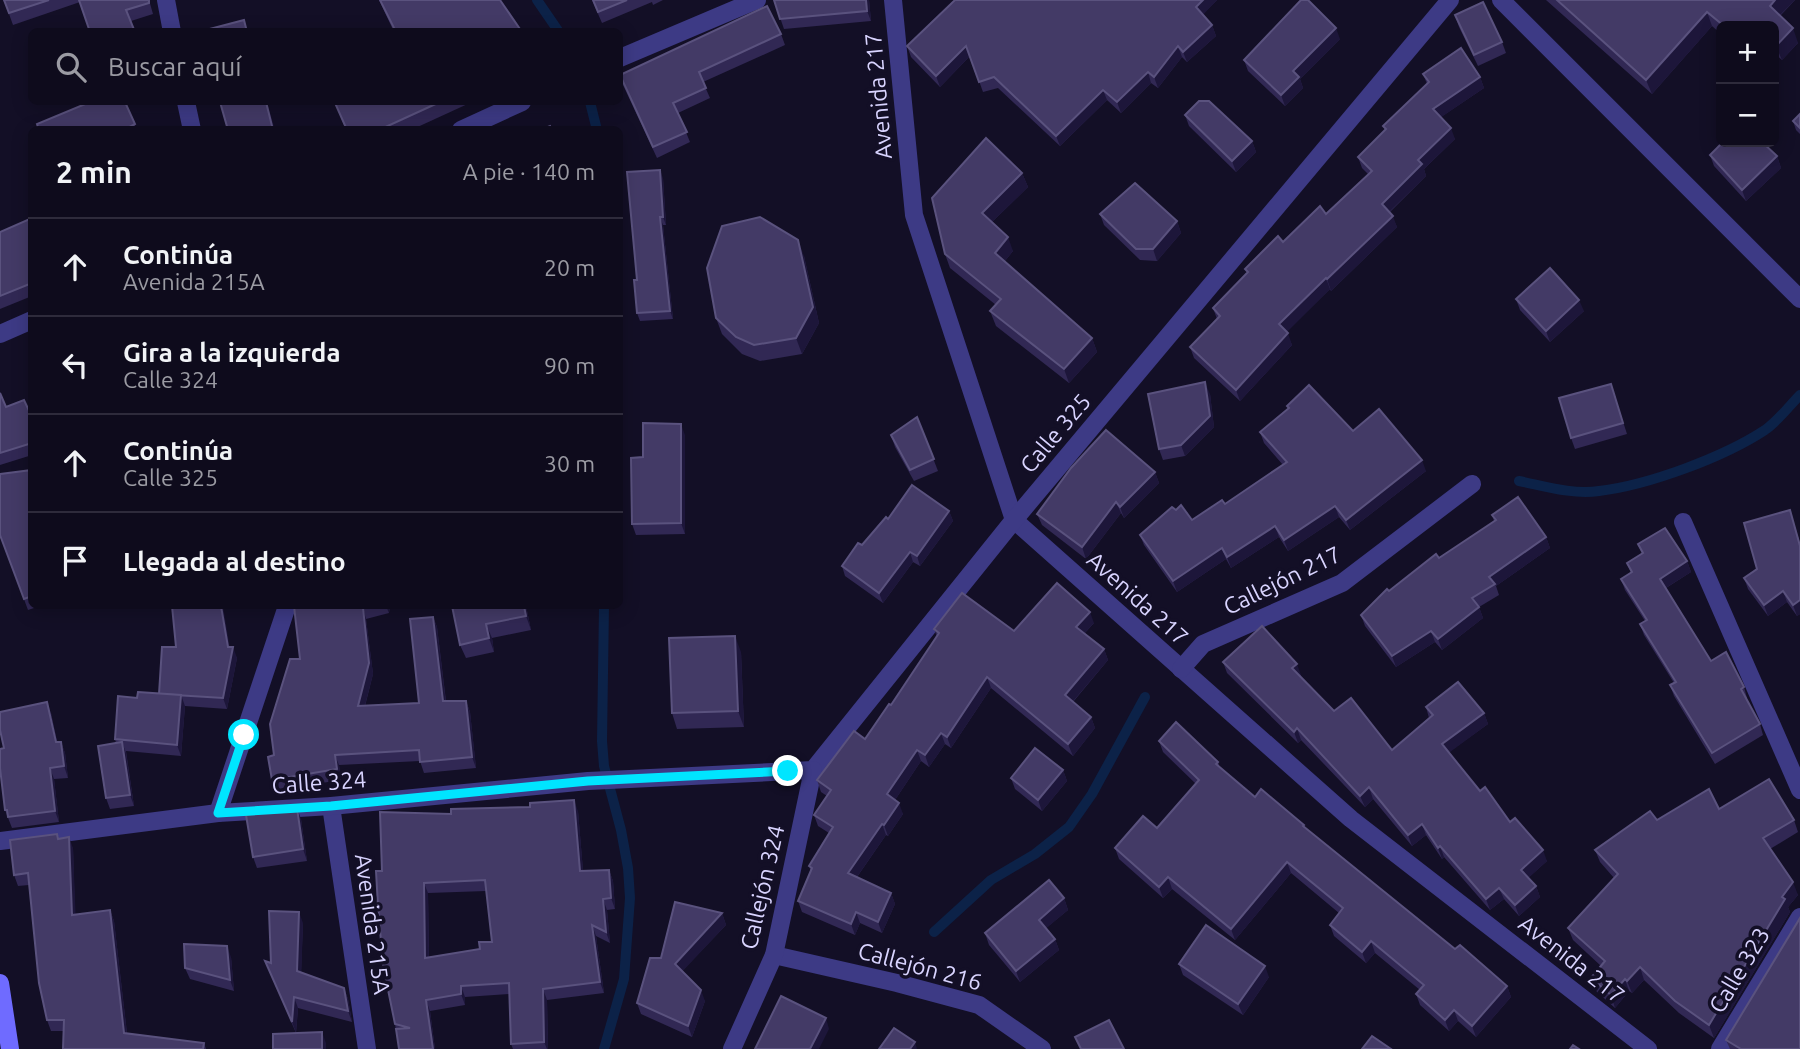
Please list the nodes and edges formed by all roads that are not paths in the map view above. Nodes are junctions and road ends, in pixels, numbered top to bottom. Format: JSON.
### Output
{"nodes":[{"id":1,"x":166,"y":0,"type":"edge"},
{"id":2,"x":757,"y":0,"type":"edge"},
{"id":3,"x":893,"y":0,"type":"edge"},
{"id":4,"x":1450,"y":0,"type":"edge"},
{"id":5,"x":1501,"y":0,"type":"edge"},
{"id":6,"x":171,"y":28,"type":"edge"},
{"id":7,"x":623,"y":57,"type":"edge"},
{"id":8,"x":187,"y":105,"type":"edge"},
{"id":9,"x":515,"y":105,"type":"edge"},
{"id":10,"x":191,"y":126,"type":"edge"},
{"id":11,"x":470,"y":126,"type":"edge"},
{"id":12,"x":1800,"y":299,"type":"edge"},
{"id":13,"x":28,"y":322,"type":"edge"},
{"id":14,"x":0,"y":334,"type":"edge"},
{"id":15,"x":1472,"y":484,"type":"dead end"},
{"id":16,"x":1014,"y":520,"type":"junction"},
{"id":17,"x":1682,"y":522,"type":"dead end"},
{"id":18,"x":286,"y":609,"type":"edge"},
{"id":19,"x":1181,"y":669,"type":"junction"},
{"id":20,"x":813,"y":770,"type":"junction"},
{"id":21,"x":1800,"y":790,"type":"edge"},
{"id":22,"x":331,"y":806,"type":"junction"},
{"id":23,"x":218,"y":813,"type":"junction"},
{"id":24,"x":0,"y":841,"type":"edge"},
{"id":25,"x":1800,"y":917,"type":"edge"},
{"id":26,"x":774,"y":955,"type":"junction"},
{"id":27,"x":0,"y":983,"type":"edge"},
{"id":28,"x":10,"y":1049,"type":"edge"},
{"id":29,"x":367,"y":1049,"type":"edge"},
{"id":30,"x":732,"y":1049,"type":"edge"},
{"id":31,"x":1042,"y":1049,"type":"edge"},
{"id":32,"x":1648,"y":1049,"type":"edge"},
{"id":33,"x":1720,"y":1049,"type":"edge"}],
"edges":[{"from":1,"to":6,"type":"street"},
{"from":2,"to":7,"type":"street"},
{"from":3,"to":16,"type":"street","name":"Avenida 217"},
{"from":4,"to":16,"type":"street","name":"Calle 325"},
{"from":5,"to":12,"type":"street"},
{"from":8,"to":10,"type":"street"},
{"from":9,"to":11,"type":"street"},
{"from":13,"to":14,"type":"street"},
{"from":15,"to":19,"type":"street","name":"Callejón 217"},
{"from":16,"to":19,"type":"street","name":"Avenida 217"},
{"from":16,"to":20,"type":"street","name":"Calle 325"},
{"from":17,"to":21,"type":"street"},
{"from":18,"to":23,"type":"street"},
{"from":19,"to":32,"type":"street","name":"Avenida 217"},
{"from":20,"to":22,"type":"street","name":"Calle 324"},
{"from":20,"to":26,"type":"street","name":"Callejón 324"},
{"from":22,"to":23,"type":"street","name":"Calle 324"},
{"from":22,"to":29,"type":"street","name":"Avenida 215A"},
{"from":23,"to":24,"type":"street","name":"Calle 324"},
{"from":25,"to":33,"type":"street","name":"Calle 323"},
{"from":26,"to":30,"type":"street","name":"Callejón 324"},
{"from":26,"to":31,"type":"street","name":"Callejón 216"},
{"from":27,"to":28,"type":"street"}]}
